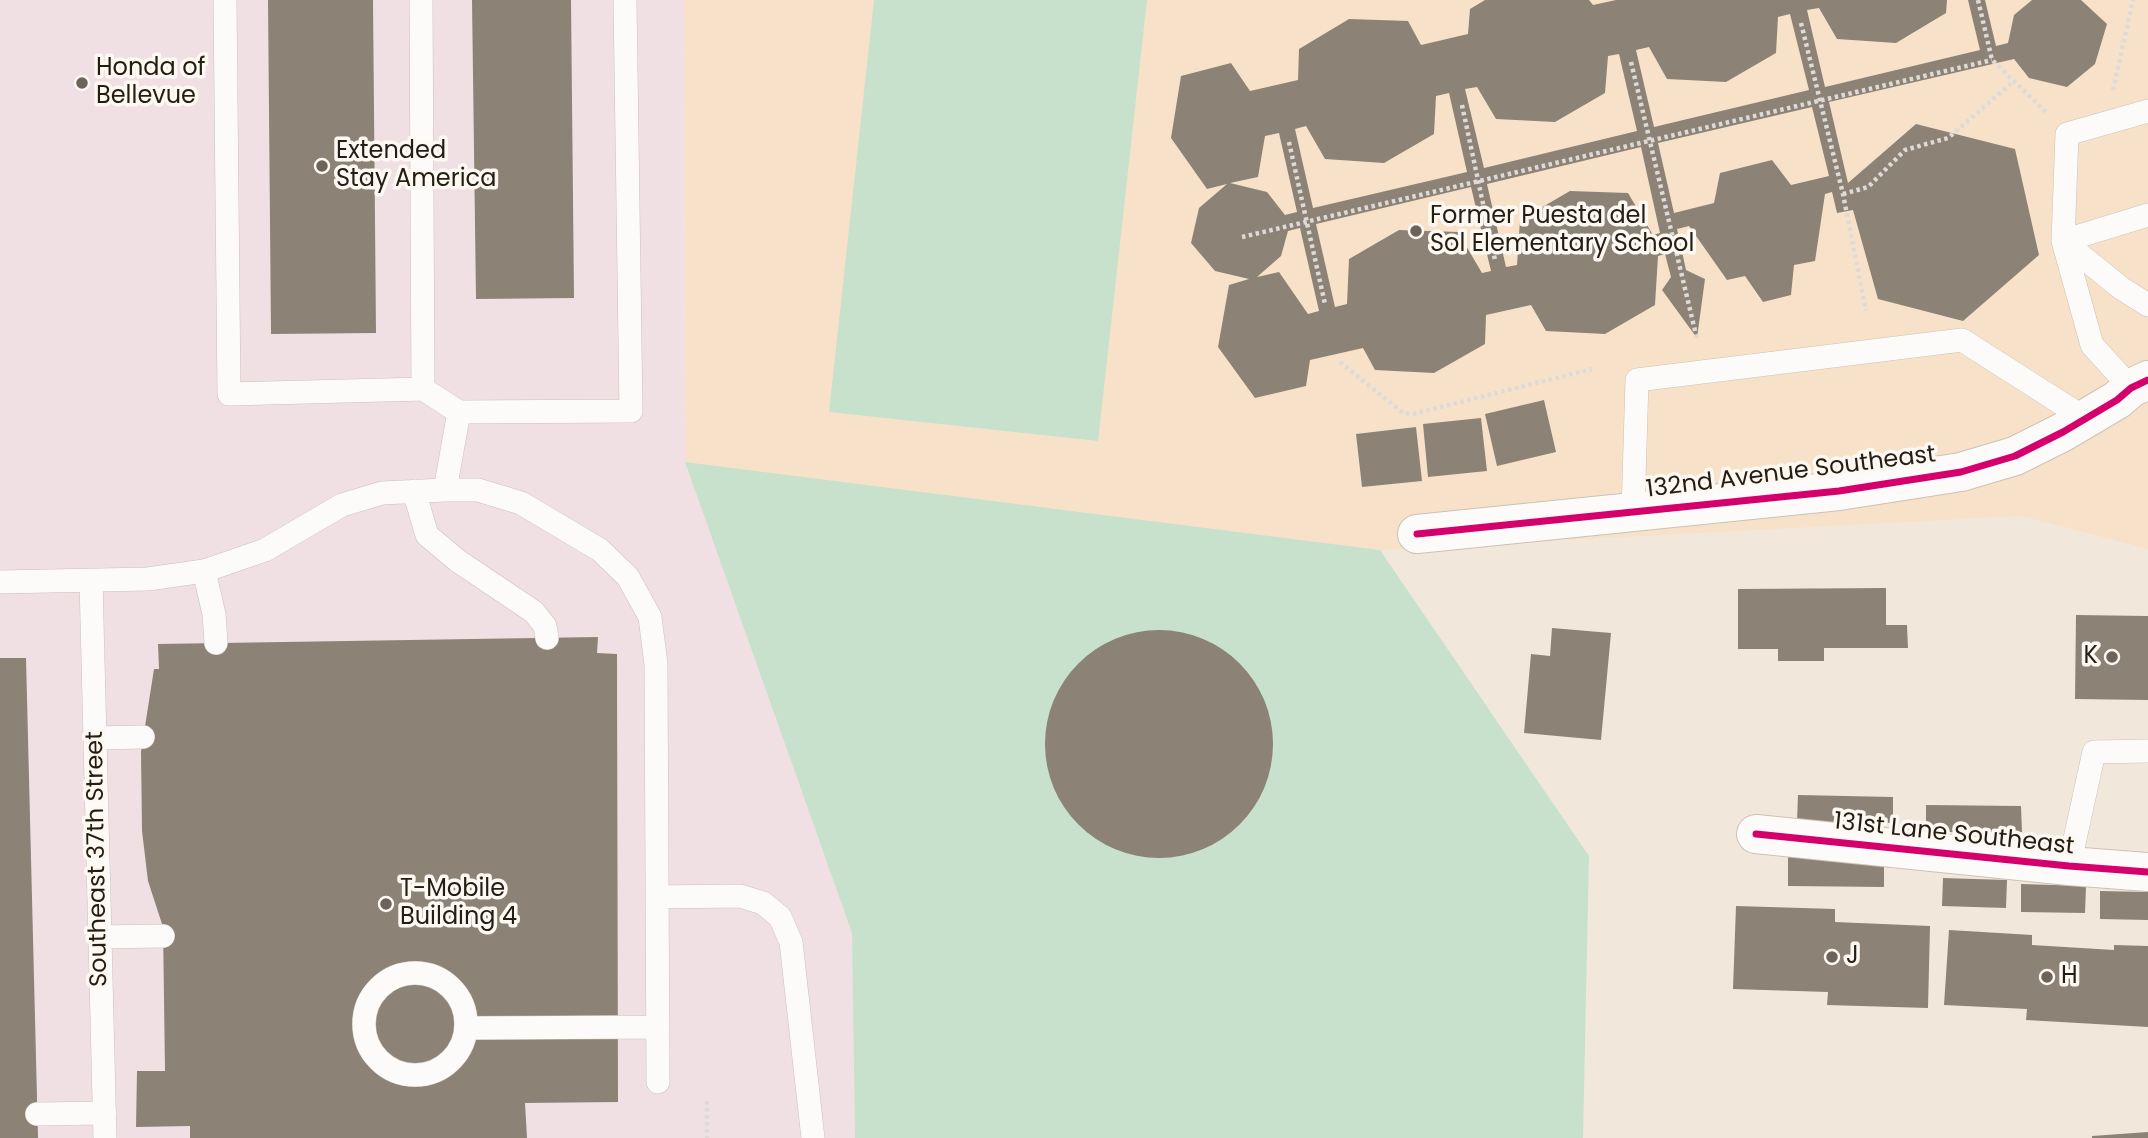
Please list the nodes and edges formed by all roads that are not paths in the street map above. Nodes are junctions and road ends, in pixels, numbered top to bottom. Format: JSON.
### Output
{"nodes":[{"id":1,"x":225,"y":0,"type":"edge"},
{"id":2,"x":421,"y":0,"type":"edge"},
{"id":3,"x":625,"y":0,"type":"edge"},
{"id":4,"x":2148,"y":111,"type":"edge"},
{"id":5,"x":2148,"y":215,"type":"edge"},
{"id":6,"x":2063,"y":241,"type":"junction"},
{"id":7,"x":2148,"y":305,"type":"edge"},
{"id":8,"x":2140,"y":384,"type":"edge"},
{"id":9,"x":423,"y":389,"type":"junction"},
{"id":10,"x":460,"y":412,"type":"junction"},
{"id":11,"x":2086,"y":419,"type":"junction"},
{"id":12,"x":445,"y":489,"type":"junction"},
{"id":13,"x":414,"y":491,"type":"junction"},
{"id":14,"x":1633,"y":512,"type":"junction"},
{"id":15,"x":1417,"y":534,"type":"dead end"},
{"id":16,"x":204,"y":571,"type":"junction"},
{"id":17,"x":91,"y":581,"type":"junction"},
{"id":18,"x":0,"y":582,"type":"edge"},
{"id":19,"x":547,"y":638,"type":"dead end"},
{"id":20,"x":216,"y":643,"type":"dead end"},
{"id":21,"x":143,"y":737,"type":"dead end"},
{"id":22,"x":95,"y":738,"type":"junction"},
{"id":23,"x":2148,"y":751,"type":"edge"},
{"id":24,"x":1756,"y":835,"type":"dead end"},
{"id":25,"x":2069,"y":866,"type":"junction"},
{"id":26,"x":2148,"y":872,"type":"edge"},
{"id":27,"x":657,"y":897,"type":"junction"},
{"id":28,"x":163,"y":936,"type":"dead end"},
{"id":29,"x":100,"y":937,"type":"junction"},
{"id":30,"x":658,"y":1027,"type":"junction"},
{"id":31,"x":466,"y":1028,"type":"junction"},
{"id":32,"x":658,"y":1082,"type":"dead end"},
{"id":33,"x":105,"y":1113,"type":"junction"},
{"id":34,"x":37,"y":1114,"type":"dead end"},
{"id":35,"x":105,"y":1138,"type":"edge"},
{"id":36,"x":813,"y":1138,"type":"edge"}],
"edges":[{"from":1,"to":9,"type":"lane"},
{"from":2,"to":9,"type":"lane"},
{"from":3,"to":10,"type":"lane"},
{"from":4,"to":6,"type":"lane"},
{"from":5,"to":6,"type":"lane"},
{"from":6,"to":7,"type":"lane"},
{"from":6,"to":8,"type":"lane"},
{"from":8,"to":11,"type":"street","name":"132nd Avenue Southeast"},
{"from":9,"to":10,"type":"lane"},
{"from":10,"to":12,"type":"lane"},
{"from":11,"to":14,"type":"street","name":"132nd Avenue Southeast"},
{"from":11,"to":14,"type":"lane"},
{"from":12,"to":13,"type":"lane"},
{"from":12,"to":27,"type":"lane"},
{"from":13,"to":16,"type":"lane"},
{"from":13,"to":19,"type":"lane"},
{"from":14,"to":15,"type":"street","name":"132nd Avenue Southeast"},
{"from":16,"to":17,"type":"lane"},
{"from":16,"to":20,"type":"lane"},
{"from":17,"to":18,"type":"lane"},
{"from":17,"to":22,"type":"lane","name":"Southeast 37th Street"},
{"from":21,"to":22,"type":"lane"},
{"from":22,"to":29,"type":"lane","name":"Southeast 37th Street"},
{"from":23,"to":25,"type":"lane"},
{"from":24,"to":25,"type":"street","name":"131st Lane Southeast"},
{"from":25,"to":26,"type":"street","name":"131st Lane Southeast"},
{"from":27,"to":30,"type":"lane"},
{"from":27,"to":36,"type":"lane"},
{"from":28,"to":29,"type":"lane"},
{"from":29,"to":33,"type":"lane","name":"Southeast 37th Street"},
{"from":30,"to":31,"type":"lane"},
{"from":30,"to":32,"type":"lane"},
{"from":31,"to":31,"type":"lane"},
{"from":33,"to":34,"type":"lane"},
{"from":33,"to":35,"type":"lane","name":"Southeast 37th Street"}]}
